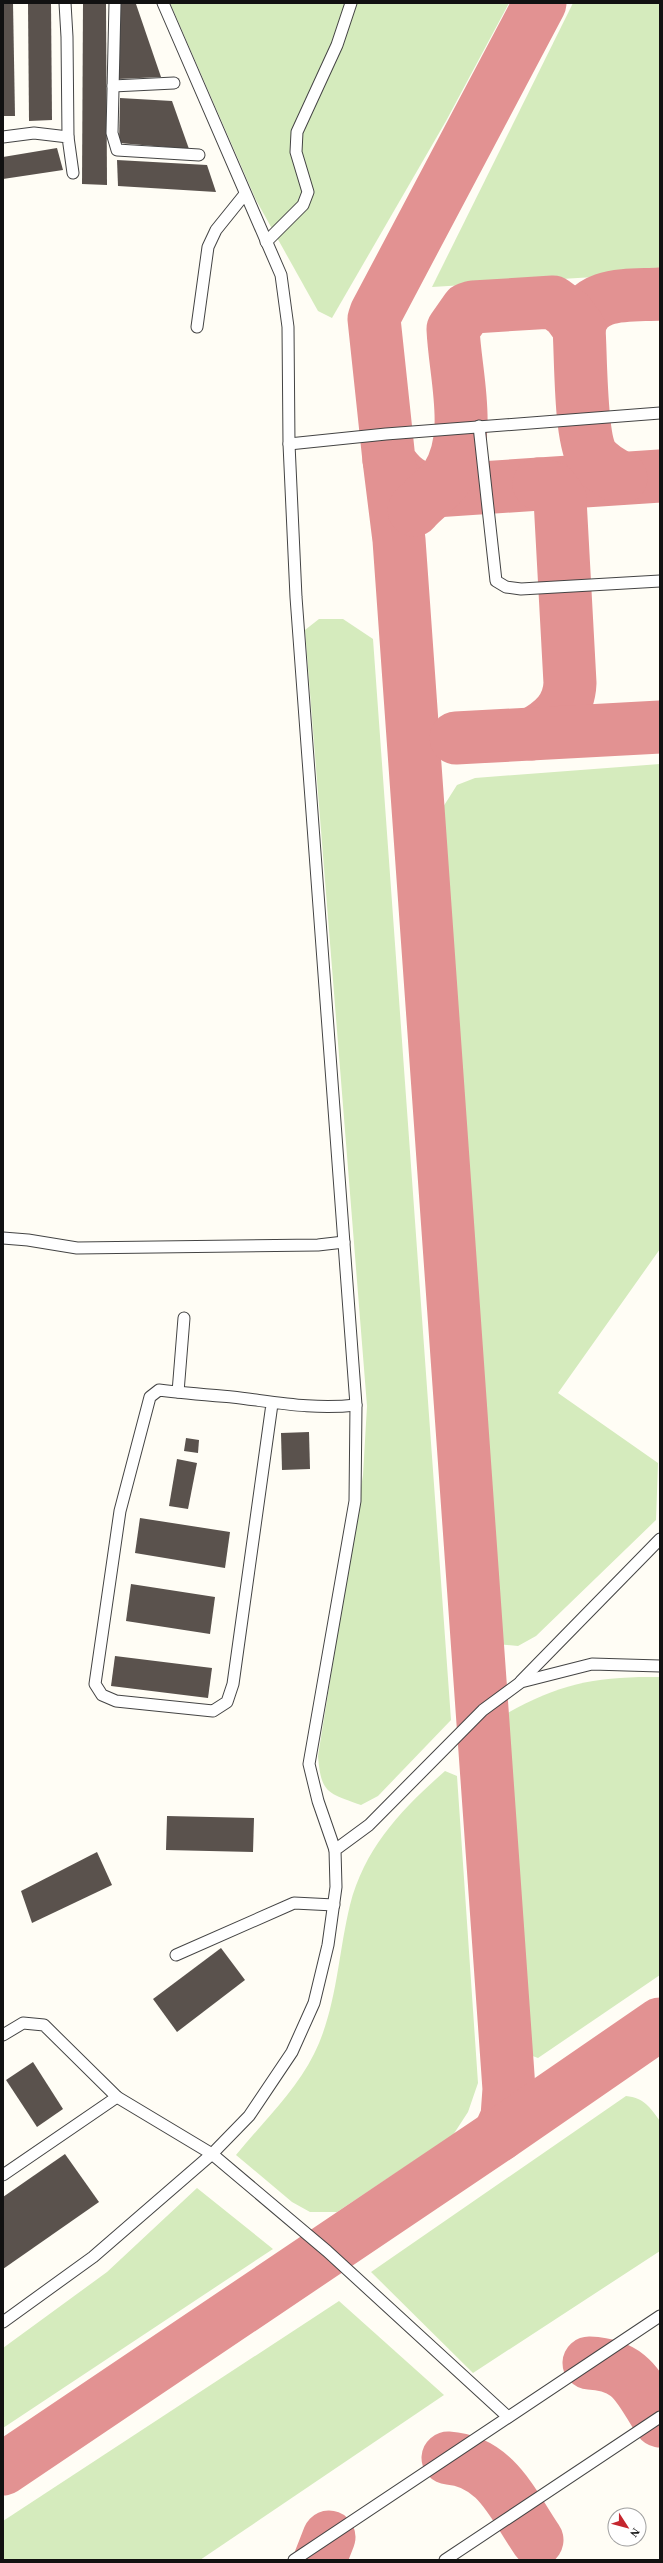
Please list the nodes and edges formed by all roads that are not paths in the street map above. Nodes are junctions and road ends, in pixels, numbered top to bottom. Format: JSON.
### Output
{"nodes":[{"id":1,"x":65,"y":3,"type":"edge"},
{"id":2,"x":115,"y":3,"type":"edge"},
{"id":3,"x":164,"y":3,"type":"edge"},
{"id":4,"x":351,"y":3,"type":"edge"},
{"id":5,"x":174,"y":83,"type":"dead end"},
{"id":6,"x":113,"y":86,"type":"junction"},
{"id":7,"x":3,"y":137,"type":"edge"},
{"id":8,"x":68,"y":137,"type":"junction"},
{"id":9,"x":199,"y":155,"type":"dead end"},
{"id":10,"x":73,"y":173,"type":"dead end"},
{"id":11,"x":245,"y":194,"type":"junction"},
{"id":12,"x":266,"y":242,"type":"junction"},
{"id":13,"x":197,"y":327,"type":"dead end"},
{"id":14,"x":660,"y":413,"type":"edge"},
{"id":15,"x":479,"y":426,"type":"junction"},
{"id":16,"x":289,"y":444,"type":"junction"},
{"id":17,"x":660,"y":581,"type":"edge"},
{"id":18,"x":3,"y":1238,"type":"edge"},
{"id":19,"x":344,"y":1242,"type":"junction"},
{"id":20,"x":184,"y":1318,"type":"dead end"},
{"id":21,"x":178,"y":1392,"type":"junction"},
{"id":22,"x":272,"y":1404,"type":"junction"},
{"id":23,"x":356,"y":1405,"type":"junction"},
{"id":24,"x":660,"y":1539,"type":"edge"},
{"id":25,"x":660,"y":1666,"type":"edge"},
{"id":26,"x":521,"y":1682,"type":"junction"},
{"id":27,"x":335,"y":1850,"type":"junction"},
{"id":28,"x":334,"y":1905,"type":"junction"},
{"id":29,"x":176,"y":1955,"type":"dead end"},
{"id":30,"x":3,"y":2035,"type":"edge"},
{"id":31,"x":117,"y":2098,"type":"junction"},
{"id":32,"x":212,"y":2154,"type":"junction"},
{"id":33,"x":3,"y":2175,"type":"edge"},
{"id":34,"x":660,"y":2316,"type":"edge"},
{"id":35,"x":3,"y":2322,"type":"edge"},
{"id":36,"x":508,"y":2417,"type":"junction"},
{"id":37,"x":660,"y":2417,"type":"edge"},
{"id":38,"x":294,"y":2560,"type":"edge"},
{"id":39,"x":445,"y":2560,"type":"edge"}],
"edges":[{"from":1,"to":8,"type":"lane"},
{"from":2,"to":6,"type":"lane"},
{"from":3,"to":11,"type":"lane"},
{"from":4,"to":12,"type":"lane"},
{"from":5,"to":6,"type":"lane"},
{"from":6,"to":9,"type":"lane"},
{"from":7,"to":8,"type":"lane"},
{"from":8,"to":10,"type":"lane"},
{"from":11,"to":12,"type":"lane"},
{"from":11,"to":13,"type":"lane"},
{"from":12,"to":16,"type":"lane"},
{"from":14,"to":15,"type":"lane"},
{"from":15,"to":16,"type":"lane"},
{"from":15,"to":17,"type":"lane"},
{"from":16,"to":19,"type":"lane"},
{"from":18,"to":19,"type":"lane"},
{"from":19,"to":23,"type":"lane"},
{"from":20,"to":21,"type":"lane"},
{"from":21,"to":22,"type":"lane"},
{"from":21,"to":22,"type":"lane"},
{"from":22,"to":23,"type":"lane"},
{"from":23,"to":27,"type":"lane"},
{"from":24,"to":26,"type":"lane"},
{"from":25,"to":26,"type":"lane"},
{"from":26,"to":27,"type":"lane"},
{"from":27,"to":28,"type":"lane"},
{"from":28,"to":29,"type":"lane"},
{"from":28,"to":32,"type":"lane"},
{"from":30,"to":31,"type":"lane"},
{"from":31,"to":32,"type":"lane"},
{"from":31,"to":33,"type":"lane"},
{"from":32,"to":35,"type":"lane"},
{"from":32,"to":36,"type":"lane"},
{"from":34,"to":36,"type":"lane"},
{"from":36,"to":38,"type":"lane"},
{"from":37,"to":39,"type":"lane"}]}
